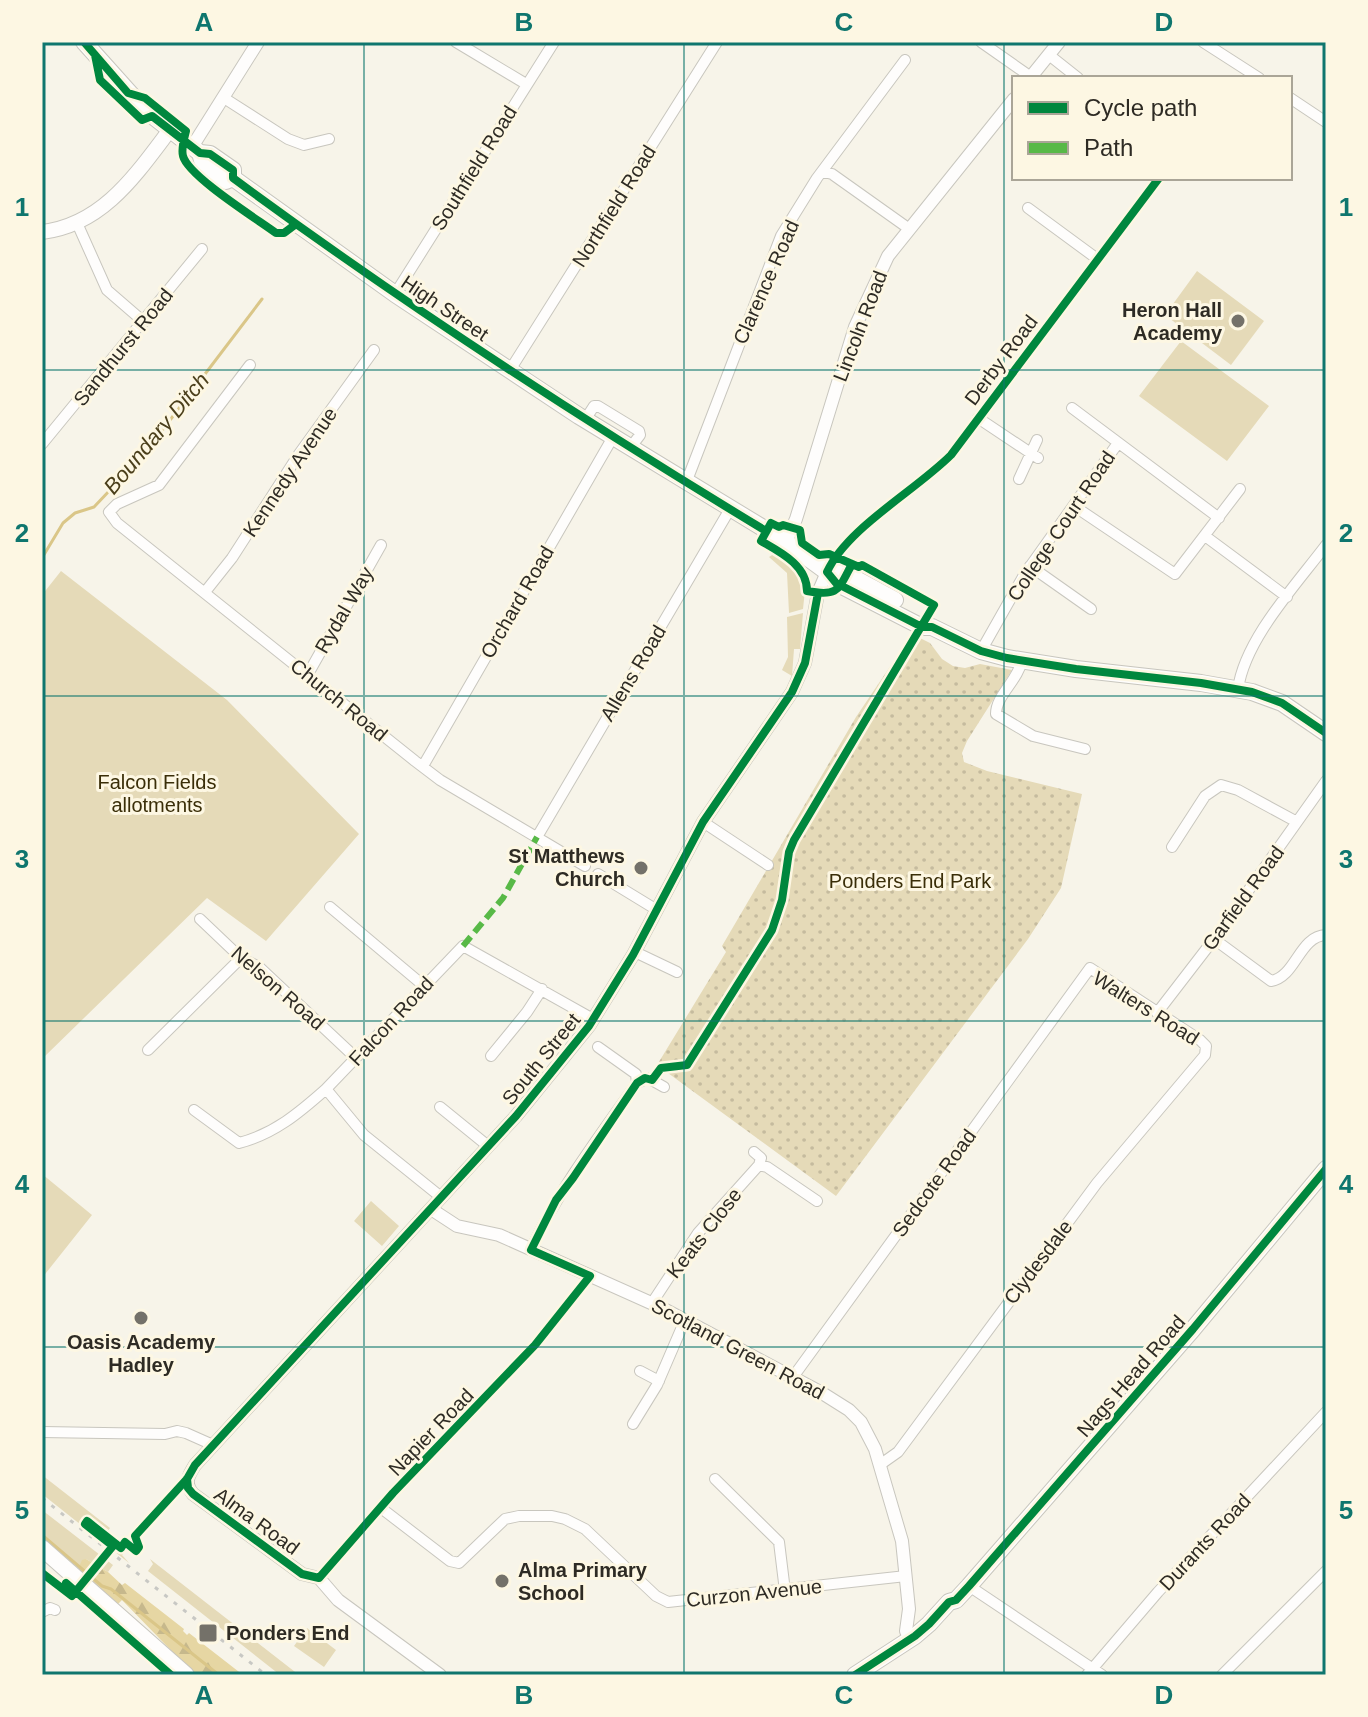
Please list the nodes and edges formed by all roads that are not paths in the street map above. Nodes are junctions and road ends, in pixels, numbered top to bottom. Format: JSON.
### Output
{"nodes":[{"id":1,"x":84,"y":42,"type":"edge"},
{"id":2,"x":258,"y":42,"type":"edge"},
{"id":3,"x":456,"y":42,"type":"edge"},
{"id":4,"x":554,"y":42,"type":"edge"},
{"id":5,"x":717,"y":42,"type":"edge"},
{"id":6,"x":981,"y":42,"type":"edge"},
{"id":7,"x":1059,"y":42,"type":"edge"},
{"id":8,"x":1203,"y":42,"type":"edge"},
{"id":9,"x":1049,"y":55,"type":"junction"},
{"id":10,"x":905,"y":60,"type":"dead end"},
{"id":11,"x":1027,"y":76,"type":"edge"},
{"id":12,"x":1032,"y":76,"type":"edge"},
{"id":13,"x":1075,"y":76,"type":"edge"},
{"id":14,"x":1256,"y":76,"type":"edge"},
{"id":15,"x":526,"y":84,"type":"junction"},
{"id":16,"x":224,"y":98,"type":"junction"},
{"id":17,"x":1292,"y":99,"type":"edge"},
{"id":18,"x":1012,"y":101,"type":"edge"},
{"id":19,"x":1326,"y":122,"type":"edge"},
{"id":20,"x":169,"y":131,"type":"junction"},
{"id":21,"x":329,"y":139,"type":"dead end"},
{"id":22,"x":196,"y":150,"type":"junction"},
{"id":23,"x":824,"y":172,"type":"junction"},
{"id":24,"x":1157,"y":180,"type":"edge"},
{"id":25,"x":1028,"y":208,"type":"dead end"},
{"id":26,"x":77,"y":223,"type":"junction"},
{"id":27,"x":908,"y":228,"type":"junction"},
{"id":28,"x":42,"y":232,"type":"edge"},
{"id":29,"x":202,"y":249,"type":"dead end"},
{"id":30,"x":1096,"y":258,"type":"junction"},
{"id":31,"x":395,"y":294,"type":"junction"},
{"id":32,"x":144,"y":322,"type":"junction"},
{"id":33,"x":374,"y":350,"type":"dead end"},
{"id":34,"x":250,"y":365,"type":"dead end"},
{"id":35,"x":510,"y":370,"type":"junction"},
{"id":36,"x":1072,"y":408,"type":"dead end"},
{"id":37,"x":978,"y":418,"type":"junction"},
{"id":38,"x":585,"y":420,"type":"junction"},
{"id":39,"x":613,"y":437,"type":"junction"},
{"id":40,"x":1037,"y":440,"type":"dead end"},
{"id":41,"x":1118,"y":443,"type":"junction"},
{"id":42,"x":42,"y":444,"type":"edge"},
{"id":43,"x":630,"y":448,"type":"junction"},
{"id":44,"x":1033,"y":456,"type":"junction"},
{"id":45,"x":1019,"y":479,"type":"dead end"},
{"id":46,"x":686,"y":483,"type":"junction"},
{"id":47,"x":1240,"y":489,"type":"dead end"},
{"id":48,"x":1074,"y":506,"type":"junction"},
{"id":49,"x":730,"y":509,"type":"junction"},
{"id":50,"x":1219,"y":518,"type":"junction"},
{"id":51,"x":1205,"y":536,"type":"junction"},
{"id":52,"x":786,"y":542,"type":"junction"},
{"id":53,"x":381,"y":545,"type":"dead end"},
{"id":54,"x":1326,"y":545,"type":"edge"},
{"id":55,"x":1030,"y":566,"type":"junction"},
{"id":56,"x":827,"y":572,"type":"junction"},
{"id":57,"x":205,"y":592,"type":"junction"},
{"id":58,"x":1287,"y":597,"type":"junction"},
{"id":59,"x":1091,"y":609,"type":"dead end"},
{"id":60,"x":981,"y":651,"type":"junction"},
{"id":61,"x":1022,"y":660,"type":"junction"},
{"id":62,"x":308,"y":674,"type":"junction"},
{"id":63,"x":1238,"y":689,"type":"junction"},
{"id":64,"x":1326,"y":733,"type":"edge"},
{"id":65,"x":1085,"y":749,"type":"dead end"},
{"id":66,"x":423,"y":766,"type":"junction"},
{"id":67,"x":1326,"y":781,"type":"edge"},
{"id":68,"x":703,"y":822,"type":"junction"},
{"id":69,"x":1297,"y":822,"type":"junction"},
{"id":70,"x":537,"y":837,"type":"junction"},
{"id":71,"x":1172,"y":847,"type":"dead end"},
{"id":72,"x":768,"y":865,"type":"dead end"},
{"id":73,"x":585,"y":866,"type":"dead end"},
{"id":74,"x":598,"y":874,"type":"dead end"},
{"id":75,"x":330,"y":907,"type":"dead end"},
{"id":76,"x":657,"y":910,"type":"junction"},
{"id":77,"x":200,"y":919,"type":"dead end"},
{"id":78,"x":1326,"y":935,"type":"edge"},
{"id":79,"x":1214,"y":939,"type":"junction"},
{"id":80,"x":635,"y":952,"type":"junction"},
{"id":81,"x":241,"y":958,"type":"junction"},
{"id":82,"x":677,"y":972,"type":"dead end"},
{"id":83,"x":424,"y":986,"type":"junction"},
{"id":84,"x":1076,"y":988,"type":"joint"},
{"id":85,"x":542,"y":989,"type":"junction"},
{"id":86,"x":1157,"y":1013,"type":"junction"},
{"id":87,"x":593,"y":1019,"type":"junction"},
{"id":88,"x":598,"y":1047,"type":"dead end"},
{"id":89,"x":493,"y":1049,"type":"dead end"},
{"id":90,"x":148,"y":1050,"type":"dead end"},
{"id":91,"x":356,"y":1058,"type":"junction"},
{"id":92,"x":1200,"y":1062,"type":"joint"},
{"id":93,"x":637,"y":1083,"type":"junction"},
{"id":94,"x":664,"y":1087,"type":"dead end"},
{"id":95,"x":326,"y":1089,"type":"junction"},
{"id":96,"x":194,"y":1110,"type":"dead end"},
{"id":97,"x":443,"y":1113,"type":"dead end"},
{"id":98,"x":488,"y":1146,"type":"junction"},
{"id":99,"x":754,"y":1152,"type":"dead end"},
{"id":100,"x":759,"y":1165,"type":"junction"},
{"id":101,"x":1326,"y":1169,"type":"edge"},
{"id":102,"x":441,"y":1197,"type":"junction"},
{"id":103,"x":817,"y":1201,"type":"dead end"},
{"id":104,"x":431,"y":1209,"type":"junction"},
{"id":105,"x":531,"y":1250,"type":"junction"},
{"id":106,"x":652,"y":1303,"type":"junction"},
{"id":107,"x":685,"y":1320,"type":"junction"},
{"id":108,"x":535,"y":1345,"type":"dead end"},
{"id":109,"x":640,"y":1371,"type":"dead end"},
{"id":110,"x":793,"y":1377,"type":"junction"},
{"id":111,"x":659,"y":1381,"type":"junction"},
{"id":112,"x":1326,"y":1412,"type":"edge"},
{"id":113,"x":633,"y":1424,"type":"dead end"},
{"id":114,"x":42,"y":1432,"type":"edge"},
{"id":115,"x":213,"y":1445,"type":"junction"},
{"id":116,"x":881,"y":1464,"type":"junction"},
{"id":117,"x":187,"y":1479,"type":"joint"},
{"id":118,"x":715,"y":1479,"type":"dead end"},
{"id":119,"x":381,"y":1508,"type":"junction"},
{"id":120,"x":42,"y":1548,"type":"edge"},
{"id":121,"x":1326,"y":1571,"type":"edge"},
{"id":122,"x":906,"y":1576,"type":"junction"},
{"id":123,"x":319,"y":1578,"type":"junction"},
{"id":124,"x":969,"y":1586,"type":"junction"},
{"id":125,"x":785,"y":1591,"type":"junction"},
{"id":126,"x":909,"y":1609,"type":"junction"},
{"id":127,"x":55,"y":1610,"type":"dead end"},
{"id":128,"x":42,"y":1612,"type":"edge"},
{"id":129,"x":931,"y":1628,"type":"junction"},
{"id":130,"x":910,"y":1639,"type":"junction"},
{"id":131,"x":1089,"y":1672,"type":"edge"},
{"id":132,"x":186,"y":1675,"type":"edge"},
{"id":133,"x":440,"y":1675,"type":"edge"},
{"id":134,"x":855,"y":1675,"type":"edge"},
{"id":135,"x":875,"y":1675,"type":"edge"},
{"id":136,"x":1102,"y":1675,"type":"edge"},
{"id":137,"x":1222,"y":1675,"type":"edge"}],
"edges":[{"from":1,"to":20,"type":"main road","name":"High Street"},
{"from":2,"to":16,"type":"street"},
{"from":3,"to":15,"type":"street"},
{"from":4,"to":15,"type":"street","name":"Southfield Road"},
{"from":5,"to":35,"type":"street","name":"Northfield Road"},
{"from":6,"to":11,"type":"street"},
{"from":7,"to":9,"type":"street"},
{"from":8,"to":14,"type":"street"},
{"from":9,"to":12,"type":"street"},
{"from":9,"to":13,"type":"street"},
{"from":10,"to":23,"type":"street","name":"Clarence Road"},
{"from":15,"to":31,"type":"street","name":"Southfield Road"},
{"from":16,"to":21,"type":"street"},
{"from":16,"to":22,"type":"street"},
{"from":17,"to":19,"type":"street"},
{"from":18,"to":27,"type":"street","name":"Lincoln Road"},
{"from":20,"to":22,"type":"main road","name":"High Street"},
{"from":20,"to":26,"type":"main road"},
{"from":22,"to":31,"type":"main road","name":"High Street"},
{"from":23,"to":27,"type":"street"},
{"from":23,"to":46,"type":"street","name":"Clarence Road"},
{"from":24,"to":30,"type":"street","name":"Derby Road"},
{"from":25,"to":30,"type":"street"},
{"from":26,"to":28,"type":"main road"},
{"from":26,"to":32,"type":"street"},
{"from":27,"to":52,"type":"street","name":"Lincoln Road"},
{"from":29,"to":32,"type":"street","name":"Sandhurst Road"},
{"from":30,"to":37,"type":"street","name":"Derby Road"},
{"from":31,"to":35,"type":"main road","name":"High Street"},
{"from":32,"to":42,"type":"street","name":"Sandhurst Road"},
{"from":33,"to":57,"type":"street","name":"Kennedy Avenue"},
{"from":34,"to":57,"type":"street","name":"Church Road"},
{"from":35,"to":38,"type":"main road","name":"High Street"},
{"from":36,"to":41,"type":"street"},
{"from":37,"to":44,"type":"street"},
{"from":37,"to":56,"type":"street","name":"Derby Road"},
{"from":38,"to":39,"type":"main road","name":"High Street"},
{"from":38,"to":43,"type":"street"},
{"from":39,"to":43,"type":"main road","name":"High Street"},
{"from":39,"to":66,"type":"street","name":"Orchard Road"},
{"from":40,"to":44,"type":"street"},
{"from":41,"to":48,"type":"street","name":"College Court Road"},
{"from":41,"to":50,"type":"street"},
{"from":43,"to":46,"type":"main road","name":"High Street"},
{"from":44,"to":45,"type":"street"},
{"from":46,"to":49,"type":"main road","name":"High Street"},
{"from":47,"to":50,"type":"street"},
{"from":48,"to":51,"type":"street"},
{"from":48,"to":55,"type":"street","name":"College Court Road"},
{"from":49,"to":52,"type":"main road","name":"High Street"},
{"from":49,"to":70,"type":"street","name":"Allens Road"},
{"from":50,"to":51,"type":"street"},
{"from":51,"to":58,"type":"street"},
{"from":52,"to":56,"type":"main road","name":"High Street"},
{"from":53,"to":62,"type":"street","name":"Rydal Way"},
{"from":54,"to":58,"type":"street"},
{"from":55,"to":59,"type":"street"},
{"from":55,"to":60,"type":"street","name":"College Court Road"},
{"from":56,"to":60,"type":"main road","name":"High Street"},
{"from":56,"to":68,"type":"street","name":"South Street"},
{"from":57,"to":62,"type":"street","name":"Church Road"},
{"from":58,"to":63,"type":"street"},
{"from":60,"to":61,"type":"main road","name":"High Street"},
{"from":61,"to":63,"type":"main road","name":"High Street"},
{"from":61,"to":65,"type":"street"},
{"from":62,"to":66,"type":"street","name":"Church Road"},
{"from":63,"to":64,"type":"main road","name":"High Street"},
{"from":66,"to":70,"type":"street","name":"Church Road"},
{"from":67,"to":69,"type":"street","name":"Garfield Road"},
{"from":68,"to":72,"type":"street"},
{"from":68,"to":76,"type":"street","name":"South Street"},
{"from":69,"to":71,"type":"street"},
{"from":69,"to":79,"type":"street","name":"Garfield Road"},
{"from":70,"to":73,"type":"street","name":"Church Road"},
{"from":74,"to":76,"type":"street"},
{"from":75,"to":83,"type":"street"},
{"from":76,"to":80,"type":"street","name":"South Street"},
{"from":77,"to":81,"type":"street","name":"Nelson Road"},
{"from":78,"to":79,"type":"street"},
{"from":79,"to":86,"type":"street","name":"Garfield Road"},
{"from":80,"to":82,"type":"street"},
{"from":80,"to":87,"type":"street","name":"South Street"},
{"from":81,"to":90,"type":"street"},
{"from":81,"to":91,"type":"street","name":"Nelson Road"},
{"from":83,"to":85,"type":"street","name":"Falcon Road"},
{"from":83,"to":91,"type":"street","name":"Falcon Road"},
{"from":84,"to":86,"type":"street","name":"Walters Road"},
{"from":84,"to":110,"type":"street","name":"Sedcote Road"},
{"from":85,"to":87,"type":"street","name":"Falcon Road"},
{"from":85,"to":89,"type":"street"},
{"from":86,"to":92,"type":"street","name":"Walters Road"},
{"from":87,"to":98,"type":"street","name":"South Street"},
{"from":88,"to":93,"type":"street"},
{"from":91,"to":95,"type":"street","name":"Falcon Road"},
{"from":92,"to":116,"type":"street","name":"Clydesdale"},
{"from":93,"to":94,"type":"street"},
{"from":93,"to":105,"type":"street"},
{"from":95,"to":96,"type":"street","name":"Falcon Road"},
{"from":95,"to":102,"type":"street"},
{"from":97,"to":98,"type":"street"},
{"from":98,"to":102,"type":"street","name":"South Street"},
{"from":99,"to":100,"type":"street"},
{"from":100,"to":103,"type":"street"},
{"from":100,"to":106,"type":"street","name":"Keats Close"},
{"from":101,"to":124,"type":"main road","name":"Nags Head Road"},
{"from":102,"to":104,"type":"street","name":"South Street"},
{"from":104,"to":105,"type":"street","name":"Scotland Green Road"},
{"from":104,"to":115,"type":"street","name":"South Street"},
{"from":105,"to":106,"type":"street","name":"Scotland Green Road"},
{"from":106,"to":107,"type":"street","name":"Scotland Green Road"},
{"from":107,"to":110,"type":"street","name":"Scotland Green Road"},
{"from":107,"to":111,"type":"street"},
{"from":108,"to":119,"type":"street","name":"Napier Road"},
{"from":109,"to":111,"type":"street"},
{"from":110,"to":116,"type":"street","name":"Scotland Green Road"},
{"from":111,"to":113,"type":"street"},
{"from":112,"to":131,"type":"street","name":"Durants Road"},
{"from":114,"to":115,"type":"street"},
{"from":115,"to":117,"type":"street","name":"South Street"},
{"from":116,"to":122,"type":"street","name":"Scotland Green Road"},
{"from":117,"to":123,"type":"street","name":"Alma Road"},
{"from":118,"to":125,"type":"street"},
{"from":119,"to":123,"type":"street","name":"Napier Road"},
{"from":119,"to":125,"type":"street","name":"Curzon Avenue"},
{"from":120,"to":132,"type":"main road"},
{"from":121,"to":137,"type":"street"},
{"from":122,"to":125,"type":"street","name":"Curzon Avenue"},
{"from":122,"to":126,"type":"street","name":"Scotland Green Road"},
{"from":123,"to":133,"type":"street","name":"Alma Road"},
{"from":124,"to":129,"type":"main road","name":"Nags Head Road"},
{"from":124,"to":131,"type":"street"},
{"from":126,"to":129,"type":"street"},
{"from":126,"to":130,"type":"street","name":"Scotland Green Road"},
{"from":127,"to":128,"type":"street"},
{"from":129,"to":130,"type":"main road"},
{"from":129,"to":135,"type":"main road","name":"Nags Head Road"},
{"from":130,"to":134,"type":"main road"},
{"from":131,"to":136,"type":"street"}]}
